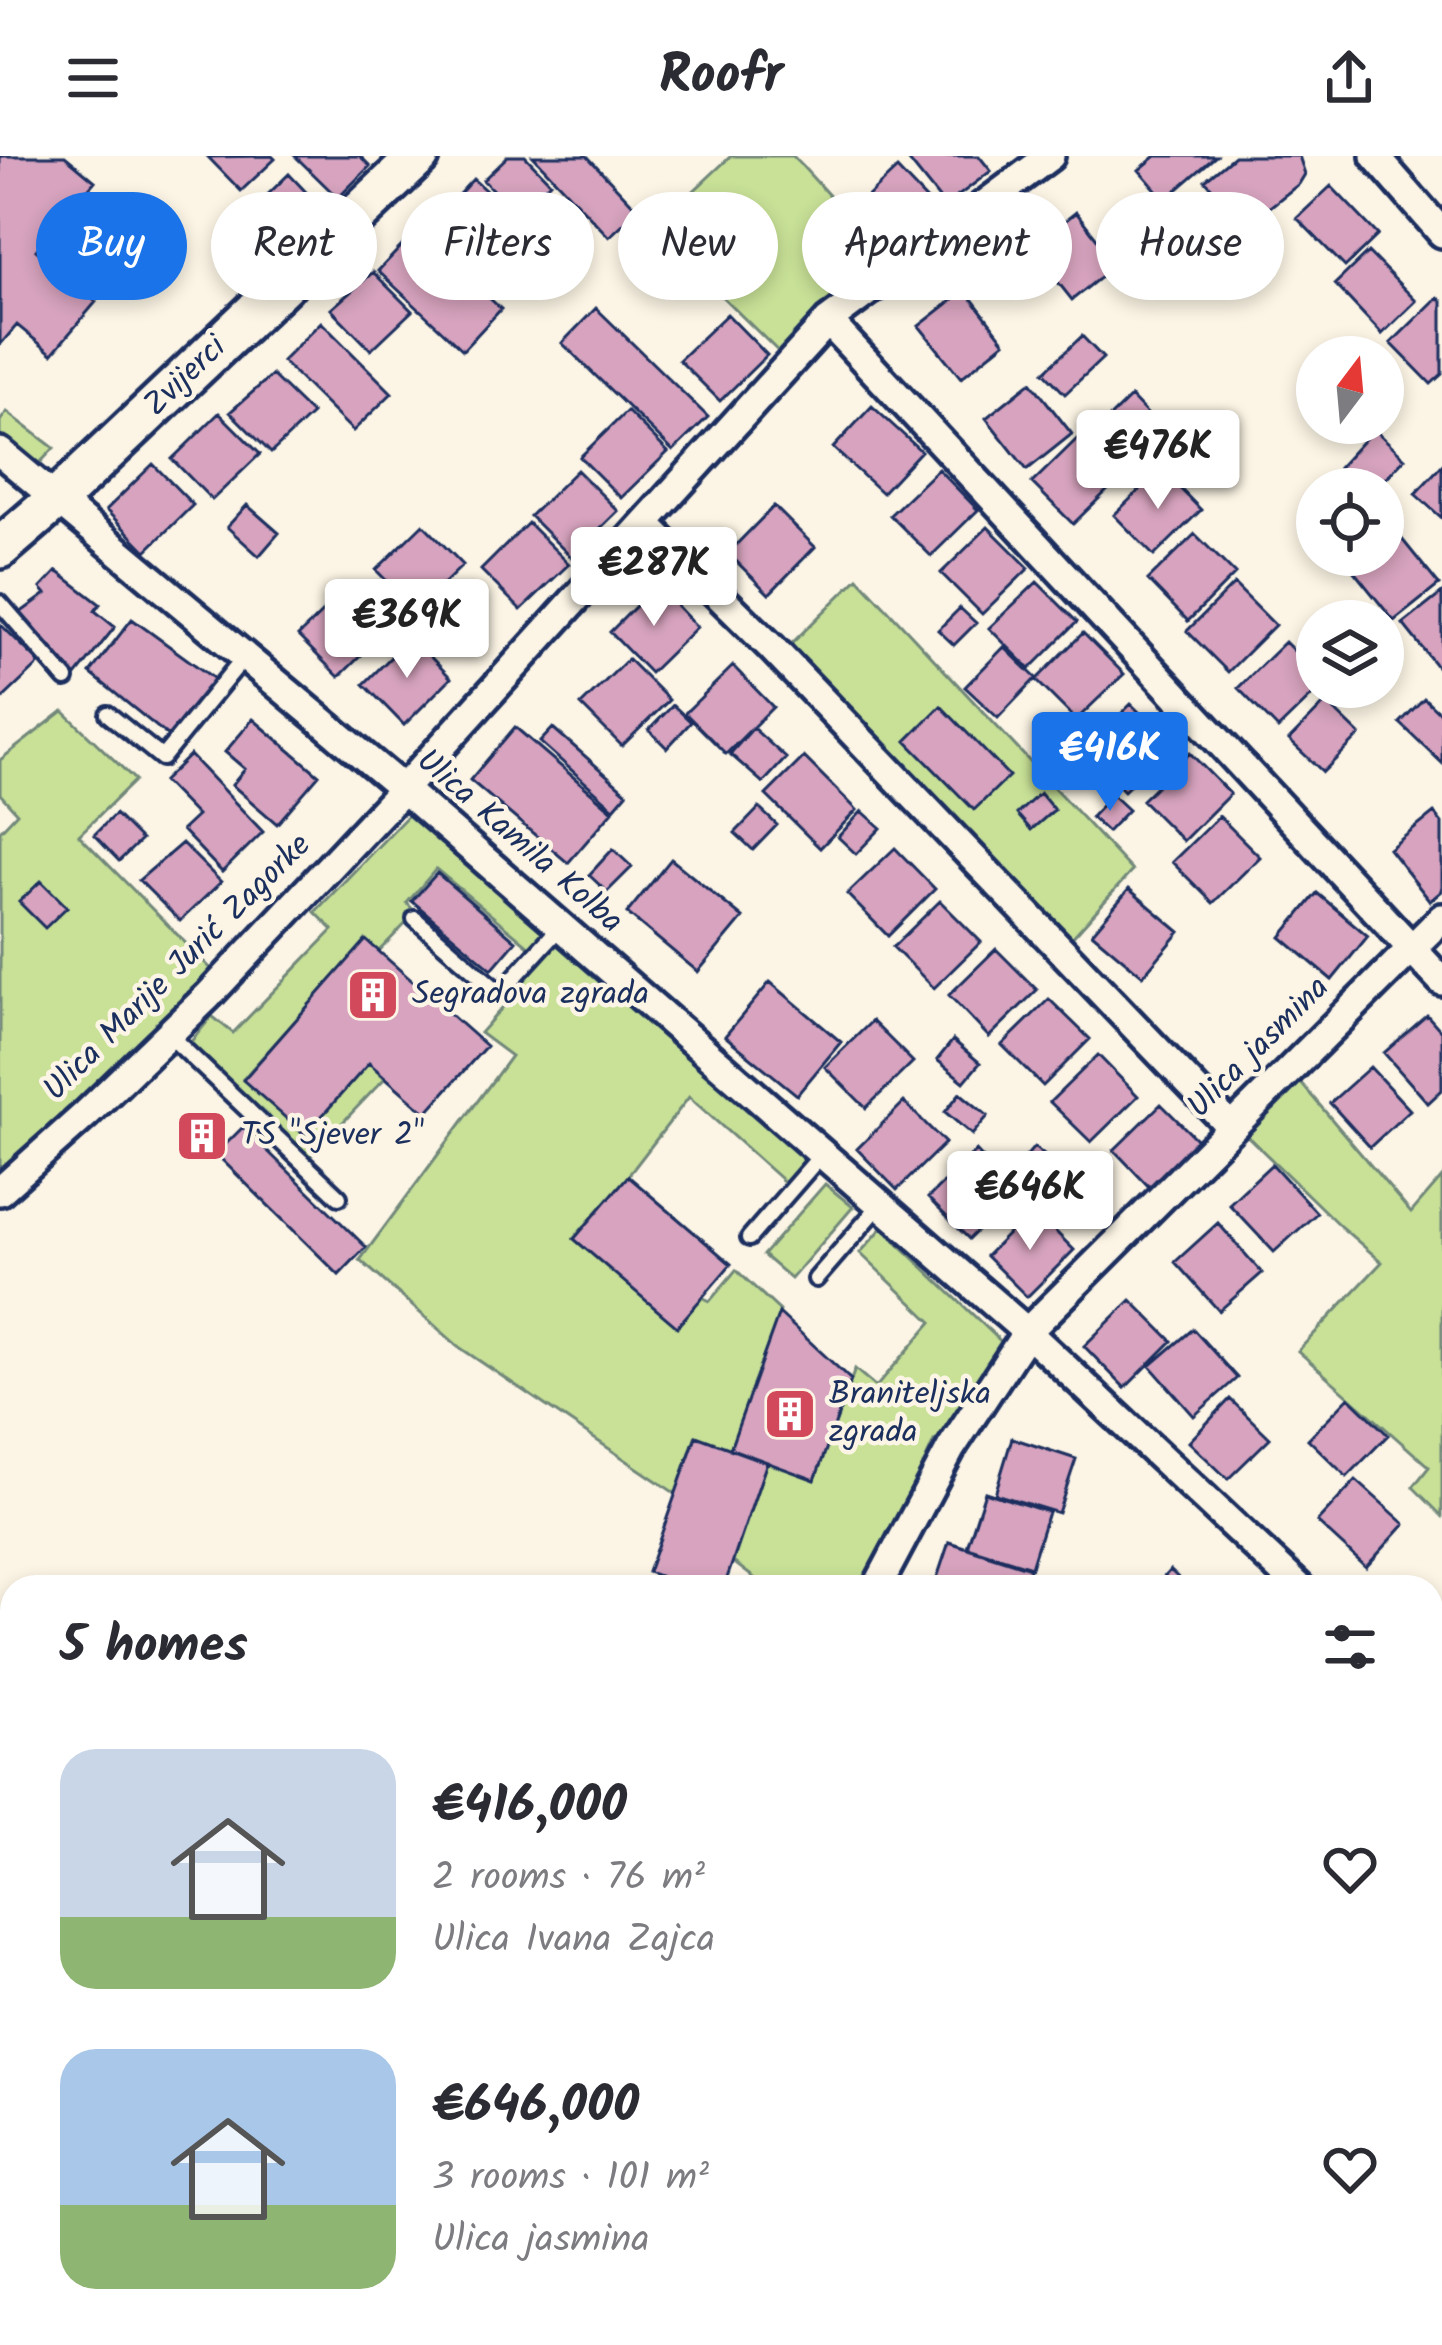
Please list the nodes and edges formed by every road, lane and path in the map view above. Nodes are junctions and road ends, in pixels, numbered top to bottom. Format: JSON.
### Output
{"nodes":[{"id":1,"x":418,"y":156,"type":"edge"},
{"id":2,"x":1050,"y":156,"type":"edge"},
{"id":3,"x":1375,"y":156,"type":"edge"},
{"id":4,"x":1442,"y":233,"type":"edge"},
{"id":5,"x":828,"y":321,"type":"junction"},
{"id":6,"x":0,"y":452,"type":"edge"},
{"id":7,"x":57,"y":499,"type":"junction"},
{"id":8,"x":645,"y":523,"type":"junction"},
{"id":9,"x":0,"y":548,"type":"edge"},
{"id":10,"x":0,"y":603,"type":"edge"},
{"id":11,"x":245,"y":656,"type":"junction"},
{"id":12,"x":66,"y":679,"type":"dead end"},
{"id":13,"x":108,"y":714,"type":"dead end"},
{"id":14,"x":403,"y":789,"type":"junction"},
{"id":15,"x":1442,"y":918,"type":"edge"},
{"id":16,"x":415,"y":919,"type":"dead end"},
{"id":17,"x":561,"y":926,"type":"junction"},
{"id":18,"x":1409,"y":948,"type":"junction"},
{"id":19,"x":1442,"y":981,"type":"edge"},
{"id":20,"x":168,"y":1034,"type":"junction"},
{"id":21,"x":1231,"y":1127,"type":"junction"},
{"id":22,"x":822,"y":1154,"type":"junction"},
{"id":23,"x":0,"y":1191,"type":"edge"},
{"id":24,"x":339,"y":1197,"type":"dead end"},
{"id":25,"x":880,"y":1204,"type":"junction"},
{"id":26,"x":749,"y":1238,"type":"dead end"},
{"id":27,"x":816,"y":1280,"type":"dead end"},
{"id":28,"x":1027,"y":1332,"type":"junction"},
{"id":29,"x":883,"y":1575,"type":"edge"},
{"id":30,"x":1287,"y":1575,"type":"edge"}],
"edges":[{"from":1,"to":7,"type":"main road","name":"Zvijerci"},
{"from":2,"to":5,"type":"street","name":"Ulica Marije Jurić Zagorke"},
{"from":3,"to":4,"type":"street"},
{"from":5,"to":8,"type":"street","name":"Ulica Marije Jurić Zagorke"},
{"from":5,"to":18,"type":"street"},
{"from":6,"to":7,"type":"street","name":"Ulica Kamila Kolba"},
{"from":7,"to":9,"type":"main road","name":"Zvijerci"},
{"from":7,"to":11,"type":"street","name":"Ulica Kamila Kolba"},
{"from":8,"to":14,"type":"street","name":"Ulica Marije Jurić Zagorke"},
{"from":8,"to":21,"type":"street"},
{"from":10,"to":12,"type":"lane"},
{"from":11,"to":13,"type":"lane"},
{"from":11,"to":14,"type":"street","name":"Ulica Kamila Kolba"},
{"from":14,"to":17,"type":"street","name":"Ulica Kamila Kolba"},
{"from":14,"to":20,"type":"street","name":"Ulica Marije Jurić Zagorke"},
{"from":15,"to":18,"type":"street","name":"Ulica jasmina"},
{"from":16,"to":17,"type":"lane"},
{"from":17,"to":22,"type":"street","name":"Ulica Kamila Kolba"},
{"from":18,"to":19,"type":"street"},
{"from":18,"to":21,"type":"street","name":"Ulica jasmina"},
{"from":20,"to":23,"type":"street","name":"Ulica Marije Jurić Zagorke"},
{"from":20,"to":24,"type":"lane"},
{"from":21,"to":28,"type":"street","name":"Ulica jasmina"},
{"from":22,"to":25,"type":"street","name":"Ulica Kamila Kolba"},
{"from":22,"to":26,"type":"lane"},
{"from":25,"to":27,"type":"lane"},
{"from":25,"to":28,"type":"street","name":"Ulica Kamila Kolba"},
{"from":28,"to":29,"type":"street","name":"Ulica jasmina"},
{"from":28,"to":30,"type":"street","name":"Ulica Kamila Kolba"}]}
